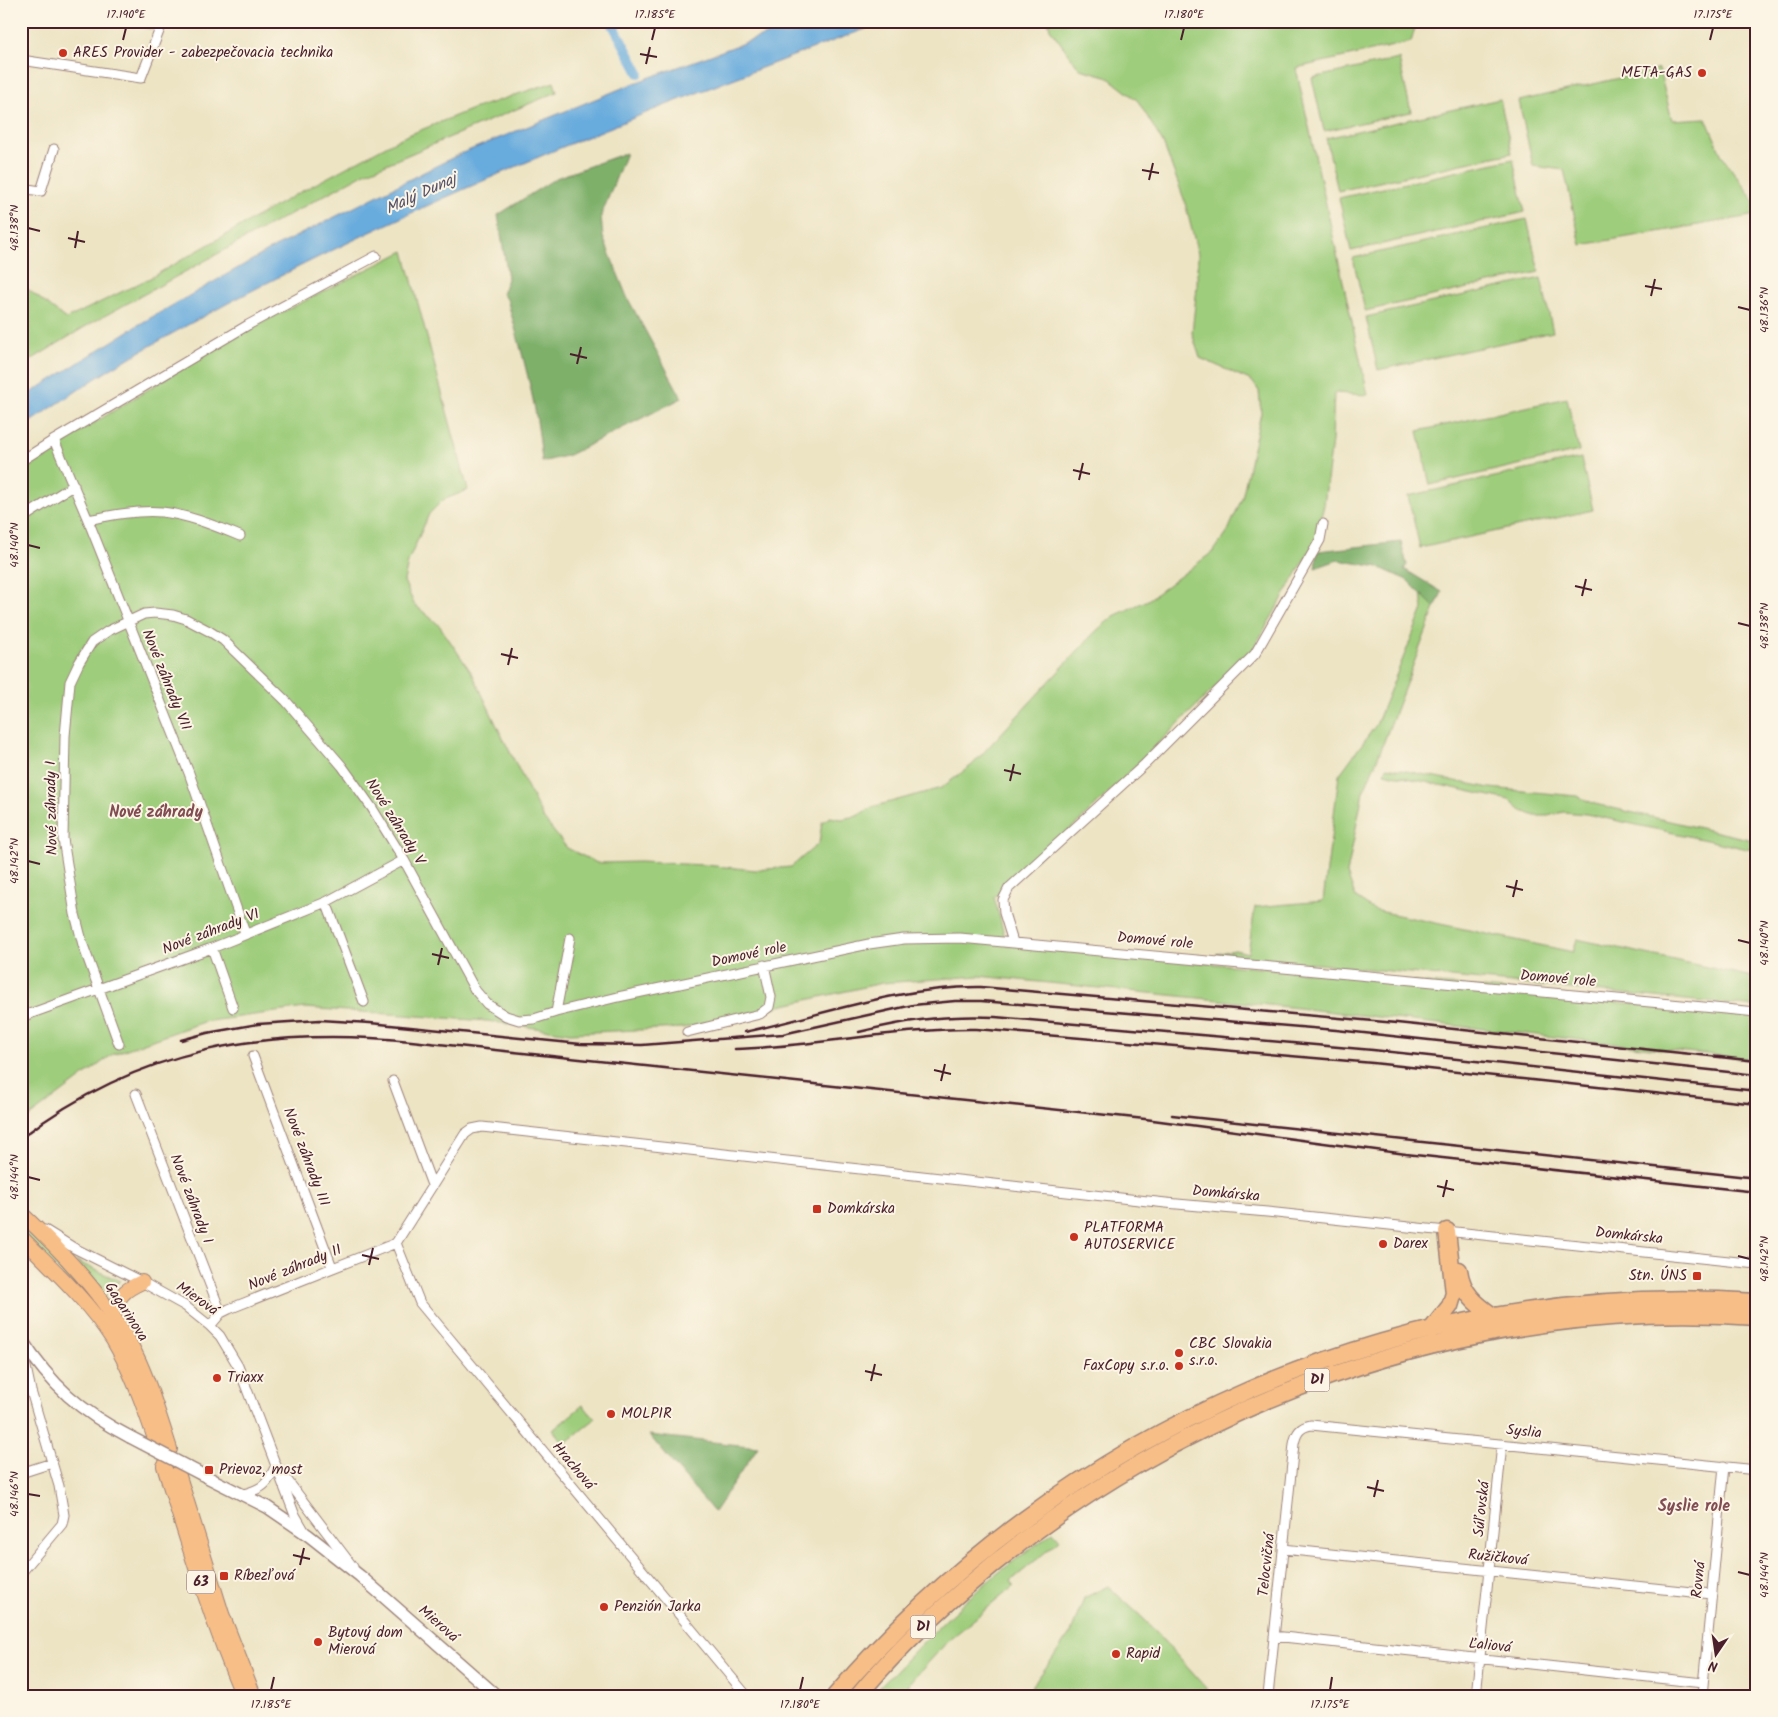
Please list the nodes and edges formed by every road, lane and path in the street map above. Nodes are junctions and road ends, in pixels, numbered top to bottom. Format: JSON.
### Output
{"nodes":[{"id":1,"x":163,"y":21,"type":"edge"},
{"id":2,"x":21,"y":60,"type":"edge"},
{"id":3,"x":54,"y":149,"type":"dead end"},
{"id":4,"x":21,"y":188,"type":"edge"},
{"id":5,"x":376,"y":256,"type":"dead end"},
{"id":6,"x":54,"y":440,"type":"junction"},
{"id":7,"x":21,"y":461,"type":"edge"},
{"id":8,"x":74,"y":485,"type":"junction"},
{"id":9,"x":21,"y":520,"type":"edge"},
{"id":10,"x":88,"y":520,"type":"junction"},
{"id":11,"x":1323,"y":524,"type":"dead end"},
{"id":12,"x":240,"y":536,"type":"dead end"},
{"id":13,"x":127,"y":621,"type":"junction"},
{"id":14,"x":404,"y":860,"type":"junction"},
{"id":15,"x":326,"y":902,"type":"junction"},
{"id":16,"x":245,"y":933,"type":"junction"},
{"id":17,"x":570,"y":938,"type":"dead end"},
{"id":18,"x":1014,"y":942,"type":"junction"},
{"id":19,"x":212,"y":948,"type":"junction"},
{"id":20,"x":764,"y":965,"type":"junction"},
{"id":21,"x":99,"y":989,"type":"junction"},
{"id":22,"x":364,"y":1002,"type":"dead end"},
{"id":23,"x":233,"y":1008,"type":"dead end"},
{"id":24,"x":556,"y":1012,"type":"junction"},
{"id":25,"x":1757,"y":1012,"type":"edge"},
{"id":26,"x":21,"y":1017,"type":"edge"},
{"id":27,"x":687,"y":1032,"type":"dead end"},
{"id":28,"x":119,"y":1044,"type":"dead end"},
{"id":29,"x":253,"y":1056,"type":"dead end"},
{"id":30,"x":393,"y":1081,"type":"dead end"},
{"id":31,"x":136,"y":1094,"type":"dead end"},
{"id":32,"x":432,"y":1185,"type":"junction"},
{"id":33,"x":26,"y":1217,"type":"edge"},
{"id":34,"x":1451,"y":1232,"type":"junction"},
{"id":35,"x":21,"y":1237,"type":"edge"},
{"id":36,"x":396,"y":1244,"type":"junction"},
{"id":37,"x":1757,"y":1264,"type":"edge"},
{"id":38,"x":332,"y":1268,"type":"junction"},
{"id":39,"x":142,"y":1282,"type":"junction"},
{"id":40,"x":1757,"y":1302,"type":"edge"},
{"id":41,"x":221,"y":1313,"type":"junction"},
{"id":42,"x":112,"y":1316,"type":"junction"},
{"id":43,"x":1493,"y":1316,"type":"junction"},
{"id":44,"x":1757,"y":1318,"type":"edge"},
{"id":45,"x":210,"y":1326,"type":"junction"},
{"id":46,"x":1431,"y":1330,"type":"junction"},
{"id":47,"x":21,"y":1339,"type":"edge"},
{"id":48,"x":21,"y":1343,"type":"edge"},
{"id":49,"x":1295,"y":1438,"type":"joint"},
{"id":50,"x":156,"y":1442,"type":"dead end"},
{"id":51,"x":1502,"y":1444,"type":"junction"},
{"id":52,"x":170,"y":1449,"type":"dead end"},
{"id":53,"x":52,"y":1463,"type":"junction"},
{"id":54,"x":276,"y":1465,"type":"junction"},
{"id":55,"x":164,"y":1466,"type":"dead end"},
{"id":56,"x":1724,"y":1466,"type":"junction"},
{"id":57,"x":1757,"y":1470,"type":"edge"},
{"id":58,"x":21,"y":1473,"type":"edge"},
{"id":59,"x":178,"y":1473,"type":"dead end"},
{"id":60,"x":243,"y":1494,"type":"junction"},
{"id":61,"x":307,"y":1534,"type":"junction"},
{"id":62,"x":1283,"y":1549,"type":"junction"},
{"id":63,"x":1489,"y":1571,"type":"junction"},
{"id":64,"x":21,"y":1573,"type":"edge"},
{"id":65,"x":360,"y":1576,"type":"junction"},
{"id":66,"x":1711,"y":1594,"type":"junction"},
{"id":67,"x":1274,"y":1636,"type":"junction"},
{"id":68,"x":1480,"y":1659,"type":"junction"},
{"id":69,"x":1703,"y":1683,"type":"junction"},
{"id":70,"x":243,"y":1696,"type":"edge"},
{"id":71,"x":254,"y":1696,"type":"edge"},
{"id":72,"x":497,"y":1696,"type":"edge"},
{"id":73,"x":747,"y":1696,"type":"edge"},
{"id":74,"x":835,"y":1696,"type":"edge"},
{"id":75,"x":858,"y":1696,"type":"edge"},
{"id":76,"x":1268,"y":1696,"type":"edge"},
{"id":77,"x":1476,"y":1696,"type":"edge"},
{"id":78,"x":1702,"y":1696,"type":"edge"}],
"edges":[{"from":1,"to":2,"type":"street"},
{"from":3,"to":4,"type":"street"},
{"from":5,"to":6,"type":"street"},
{"from":6,"to":7,"type":"street"},
{"from":6,"to":8,"type":"street","name":"Nové záhrady VII"},
{"from":8,"to":9,"type":"street"},
{"from":8,"to":10,"type":"street","name":"Nové záhrady VII"},
{"from":10,"to":12,"type":"street"},
{"from":10,"to":13,"type":"street","name":"Nové záhrady VII"},
{"from":11,"to":18,"type":"street"},
{"from":13,"to":14,"type":"street","name":"Nové záhrady V"},
{"from":13,"to":16,"type":"street","name":"Nové záhrady VII"},
{"from":13,"to":21,"type":"street","name":"Nové záhrady I"},
{"from":14,"to":15,"type":"street","name":"Nové záhrady VI"},
{"from":14,"to":24,"type":"street","name":"Nové záhrady V"},
{"from":15,"to":16,"type":"street","name":"Nové záhrady VI"},
{"from":15,"to":22,"type":"street"},
{"from":16,"to":19,"type":"street","name":"Nové záhrady VI"},
{"from":17,"to":24,"type":"street"},
{"from":18,"to":20,"type":"street","name":"Domové role"},
{"from":18,"to":25,"type":"street","name":"Domové role"},
{"from":19,"to":21,"type":"street","name":"Nové záhrady VI"},
{"from":19,"to":23,"type":"street"},
{"from":20,"to":24,"type":"street","name":"Domové role"},
{"from":20,"to":27,"type":"street"},
{"from":21,"to":26,"type":"street","name":"Nové záhrady VI"},
{"from":21,"to":28,"type":"street","name":"Nové záhrady I"},
{"from":29,"to":38,"type":"street","name":"Nové záhrady III"},
{"from":30,"to":32,"type":"street"},
{"from":31,"to":41,"type":"street","name":"Nové záhrady I"},
{"from":32,"to":34,"type":"street","name":"Domkárska"},
{"from":32,"to":36,"type":"street","name":"Domkárska"},
{"from":33,"to":39,"type":"street","name":"Mierová"},
{"from":33,"to":42,"type":"main road","name":"Gagarinova"},
{"from":34,"to":37,"type":"street","name":"Domkárska"},
{"from":34,"to":43,"type":"highway"},
{"from":34,"to":46,"type":"highway"},
{"from":35,"to":50,"type":"main road","name":"Gagarinova"},
{"from":36,"to":38,"type":"street","name":"Nové záhrady II"},
{"from":36,"to":73,"type":"street","name":"Hrachová"},
{"from":38,"to":41,"type":"street","name":"Nové záhrady II"},
{"from":39,"to":42,"type":"main road"},
{"from":39,"to":45,"type":"street","name":"Mierová"},
{"from":40,"to":43,"type":"highway","number":"D1"},
{"from":41,"to":45,"type":"street","name":"Nové záhrady II"},
{"from":42,"to":52,"type":"main road","name":"Gagarinova"},
{"from":43,"to":46,"type":"highway","number":"D1"},
{"from":44,"to":75,"type":"highway","number":"D1"},
{"from":45,"to":54,"type":"street","name":"Mierová"},
{"from":46,"to":74,"type":"highway","number":"D1"},
{"from":47,"to":60,"type":"street","name":"Mierová","bridge":true},
{"from":48,"to":53,"type":"street"},
{"from":49,"to":51,"type":"street","name":"Syslia"},
{"from":49,"to":62,"type":"street","name":"Telocvičná"},
{"from":51,"to":56,"type":"street","name":"Syslia"},
{"from":51,"to":63,"type":"street","name":"Súľovská"},
{"from":53,"to":58,"type":"street"},
{"from":53,"to":64,"type":"street"},
{"from":54,"to":60,"type":"street"},
{"from":54,"to":61,"type":"street","name":"Mierová"},
{"from":54,"to":65,"type":"street","name":"Mierová"},
{"from":55,"to":70,"type":"main road","number":"63"},
{"from":56,"to":57,"type":"street","name":"Syslia"},
{"from":56,"to":66,"type":"street","name":"Rovná"},
{"from":59,"to":71,"type":"main road","number":"63"},
{"from":60,"to":61,"type":"street","name":"Mierová"},
{"from":61,"to":65,"type":"street","name":"Mierová"},
{"from":62,"to":63,"type":"street","name":"Ružičková"},
{"from":62,"to":67,"type":"street","name":"Telocvičná"},
{"from":63,"to":66,"type":"street","name":"Ružičková"},
{"from":63,"to":68,"type":"street","name":"Súľovská"},
{"from":65,"to":72,"type":"street","name":"Mierová"},
{"from":66,"to":69,"type":"street","name":"Rovná"},
{"from":67,"to":68,"type":"street","name":"Ľaliová"},
{"from":67,"to":76,"type":"street","name":"Telocvičná"},
{"from":68,"to":69,"type":"street","name":"Ľaliová"},
{"from":68,"to":77,"type":"street","name":"Súľovská"},
{"from":69,"to":78,"type":"street","name":"Rovná"}]}
